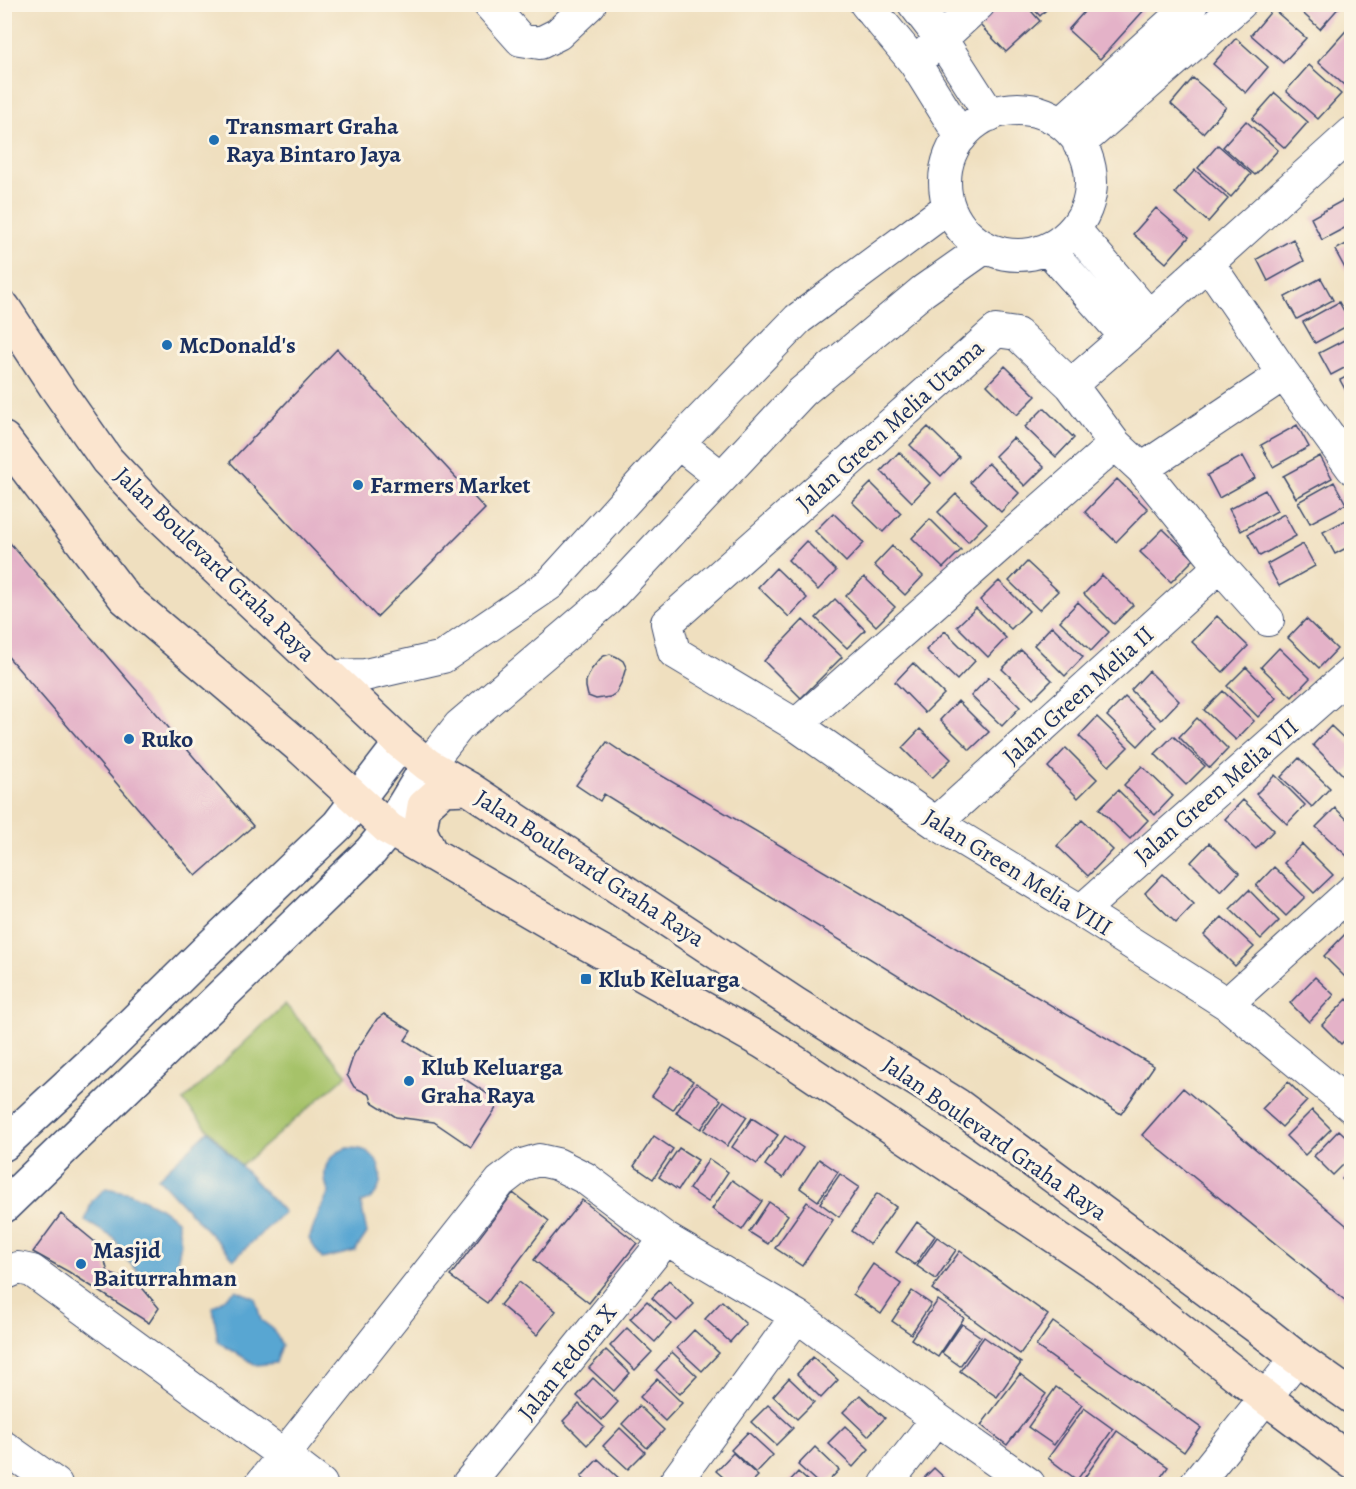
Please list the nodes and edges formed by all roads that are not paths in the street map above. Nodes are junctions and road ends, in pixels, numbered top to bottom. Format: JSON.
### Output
{"nodes":[{"id":1,"x":489,"y":4,"type":"edge"},
{"id":2,"x":590,"y":4,"type":"edge"},
{"id":3,"x":866,"y":4,"type":"edge"},
{"id":4,"x":914,"y":4,"type":"edge"},
{"id":5,"x":979,"y":4,"type":"edge"},
{"id":6,"x":1192,"y":4,"type":"edge"},
{"id":7,"x":1240,"y":4,"type":"edge"},
{"id":8,"x":941,"y":39,"type":"junction"},
{"id":9,"x":915,"y":63,"type":"junction"},
{"id":10,"x":990,"y":115,"type":"junction"},
{"id":11,"x":1070,"y":133,"type":"junction"},
{"id":12,"x":961,"y":137,"type":"junction"},
{"id":13,"x":1349,"y":142,"type":"edge"},
{"id":14,"x":949,"y":207,"type":"junction"},
{"id":15,"x":1074,"y":229,"type":"junction"},
{"id":16,"x":984,"y":248,"type":"junction"},
{"id":17,"x":1048,"y":249,"type":"junction"},
{"id":18,"x":1208,"y":263,"type":"junction"},
{"id":19,"x":4,"y":308,"type":"edge"},
{"id":20,"x":1149,"y":316,"type":"junction"},
{"id":21,"x":1126,"y":337,"type":"junction"},
{"id":22,"x":1284,"y":374,"type":"junction"},
{"id":23,"x":1071,"y":385,"type":"junction"},
{"id":24,"x":4,"y":439,"type":"edge"},
{"id":25,"x":678,"y":443,"type":"junction"},
{"id":26,"x":1115,"y":444,"type":"junction"},
{"id":27,"x":1352,"y":468,"type":"edge"},
{"id":28,"x":1142,"y":469,"type":"junction"},
{"id":29,"x":721,"y":477,"type":"junction"},
{"id":30,"x":1220,"y":566,"type":"junction"},
{"id":31,"x":1268,"y":620,"type":"dead end"},
{"id":32,"x":674,"y":652,"type":"joint"},
{"id":33,"x":1352,"y":672,"type":"edge"},
{"id":34,"x":332,"y":676,"type":"junction"},
{"id":35,"x":796,"y":725,"type":"junction"},
{"id":36,"x":401,"y":743,"type":"junction"},
{"id":37,"x":428,"y":765,"type":"junction"},
{"id":38,"x":468,"y":788,"type":"junction"},
{"id":39,"x":357,"y":800,"type":"junction"},
{"id":40,"x":936,"y":823,"type":"junction"},
{"id":41,"x":389,"y":829,"type":"junction"},
{"id":42,"x":431,"y":854,"type":"junction"},
{"id":43,"x":1350,"y":895,"type":"edge"},
{"id":44,"x":1081,"y":911,"type":"junction"},
{"id":45,"x":1227,"y":1004,"type":"junction"},
{"id":46,"x":1352,"y":1107,"type":"edge"},
{"id":47,"x":4,"y":1144,"type":"edge"},
{"id":48,"x":4,"y":1206,"type":"edge"},
{"id":49,"x":666,"y":1239,"type":"junction"},
{"id":50,"x":4,"y":1274,"type":"edge"},
{"id":51,"x":797,"y":1316,"type":"junction"},
{"id":52,"x":1297,"y":1358,"type":"junction"},
{"id":53,"x":1352,"y":1397,"type":"edge"},
{"id":54,"x":1266,"y":1398,"type":"junction"},
{"id":55,"x":937,"y":1419,"type":"junction"},
{"id":56,"x":4,"y":1447,"type":"edge"},
{"id":57,"x":283,"y":1455,"type":"junction"},
{"id":58,"x":1352,"y":1462,"type":"edge"},
{"id":59,"x":56,"y":1485,"type":"edge"},
{"id":60,"x":261,"y":1485,"type":"edge"},
{"id":61,"x":321,"y":1485,"type":"edge"},
{"id":62,"x":468,"y":1485,"type":"edge"},
{"id":63,"x":674,"y":1485,"type":"edge"},
{"id":64,"x":886,"y":1485,"type":"edge"},
{"id":65,"x":1029,"y":1485,"type":"edge"},
{"id":66,"x":1197,"y":1485,"type":"edge"}],
"edges":[{"from":1,"to":2,"type":"street"},
{"from":3,"to":9,"type":"street"},
{"from":4,"to":8,"type":"street"},
{"from":5,"to":8,"type":"street"},
{"from":6,"to":11,"type":"street"},
{"from":7,"to":11,"type":"street"},
{"from":8,"to":9,"type":"street"},
{"from":8,"to":10,"type":"street"},
{"from":9,"to":12,"type":"street"},
{"from":10,"to":11,"type":"street"},
{"from":10,"to":12,"type":"street"},
{"from":11,"to":15,"type":"street"},
{"from":12,"to":14,"type":"street"},
{"from":13,"to":18,"type":"street"},
{"from":14,"to":16,"type":"street"},
{"from":14,"to":25,"type":"street"},
{"from":15,"to":17,"type":"street"},
{"from":15,"to":20,"type":"street"},
{"from":16,"to":17,"type":"street"},
{"from":16,"to":29,"type":"street"},
{"from":17,"to":21,"type":"street"},
{"from":18,"to":20,"type":"street"},
{"from":18,"to":22,"type":"street"},
{"from":19,"to":34,"type":"main road","name":"Jalan Boulevard Graha Raya"},
{"from":20,"to":21,"type":"street"},
{"from":21,"to":23,"type":"street"},
{"from":22,"to":27,"type":"street"},
{"from":22,"to":28,"type":"street"},
{"from":23,"to":26,"type":"street","name":"Jalan Green Melia Utama"},
{"from":23,"to":32,"type":"street","name":"Jalan Green Melia Utama"},
{"from":24,"to":39,"type":"main road","name":"Jalan Boulevard Graha Raya"},
{"from":25,"to":29,"type":"street"},
{"from":25,"to":34,"type":"street"},
{"from":26,"to":28,"type":"street","name":"Jalan Green Melia Utama"},
{"from":26,"to":35,"type":"street"},
{"from":28,"to":30,"type":"street","name":"Jalan Green Melia Utama"},
{"from":29,"to":37,"type":"street"},
{"from":30,"to":31,"type":"street","name":"Jalan Green Melia Utama"},
{"from":30,"to":40,"type":"street","name":"Jalan Green Melia II"},
{"from":32,"to":35,"type":"street","name":"Jalan Green Melia VIII"},
{"from":33,"to":44,"type":"street","name":"Jalan Green Melia VII"},
{"from":34,"to":36,"type":"main road","name":"Jalan Boulevard Graha Raya"},
{"from":35,"to":40,"type":"street","name":"Jalan Green Melia VIII"},
{"from":36,"to":37,"type":"main road","name":"Jalan Boulevard Graha Raya"},
{"from":36,"to":39,"type":"street"},
{"from":37,"to":38,"type":"main road","name":"Jalan Boulevard Graha Raya"},
{"from":37,"to":41,"type":"street"},
{"from":38,"to":42,"type":"main road"},
{"from":38,"to":52,"type":"main road","name":"Jalan Boulevard Graha Raya"},
{"from":39,"to":41,"type":"main road","name":"Jalan Boulevard Graha Raya"},
{"from":39,"to":47,"type":"street"},
{"from":40,"to":44,"type":"street","name":"Jalan Green Melia VIII"},
{"from":41,"to":42,"type":"main road","name":"Jalan Boulevard Graha Raya"},
{"from":41,"to":48,"type":"street"},
{"from":42,"to":54,"type":"main road","name":"Jalan Boulevard Graha Raya"},
{"from":43,"to":45,"type":"street"},
{"from":44,"to":45,"type":"street","name":"Jalan Green Melia VIII"},
{"from":45,"to":46,"type":"street","name":"Jalan Green Melia VIII"},
{"from":49,"to":51,"type":"street"},
{"from":49,"to":57,"type":"street"},
{"from":49,"to":62,"type":"street","name":"Jalan Fedora X"},
{"from":50,"to":57,"type":"street"},
{"from":51,"to":55,"type":"street"},
{"from":51,"to":63,"type":"street"},
{"from":52,"to":53,"type":"main road","name":"Jalan Boulevard Graha Raya"},
{"from":52,"to":54,"type":"street"},
{"from":54,"to":58,"type":"main road","name":"Jalan Boulevard Graha Raya"},
{"from":54,"to":66,"type":"street"},
{"from":55,"to":64,"type":"street"},
{"from":55,"to":65,"type":"street"},
{"from":56,"to":59,"type":"street"},
{"from":57,"to":60,"type":"street"},
{"from":57,"to":61,"type":"street"}]}
